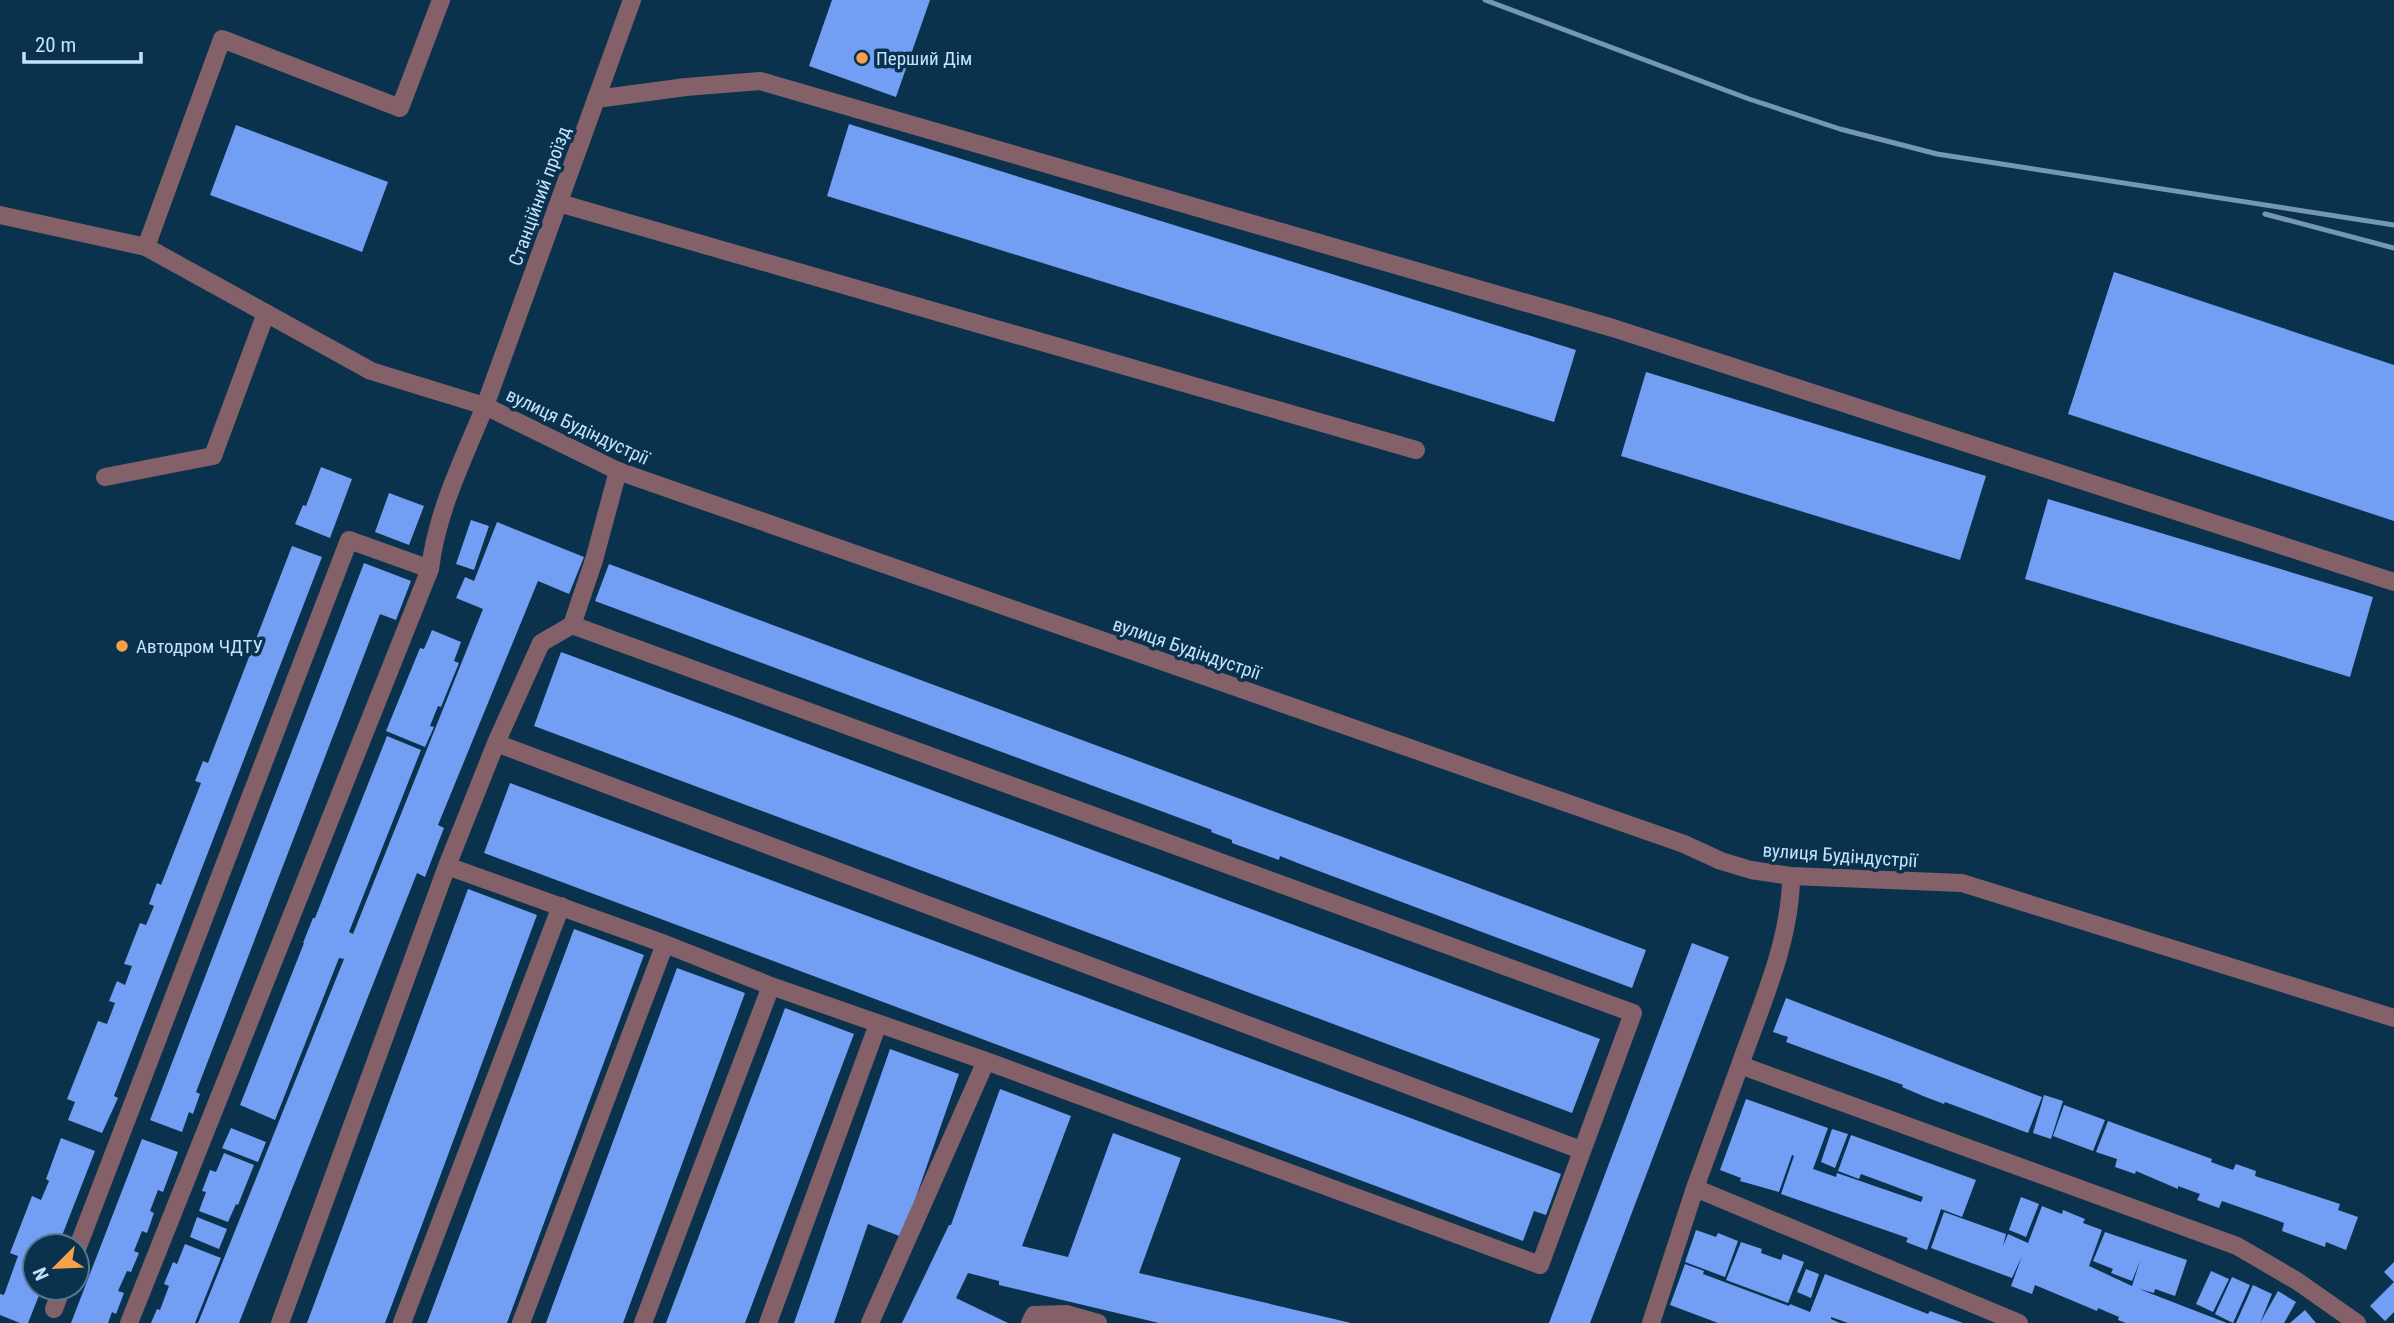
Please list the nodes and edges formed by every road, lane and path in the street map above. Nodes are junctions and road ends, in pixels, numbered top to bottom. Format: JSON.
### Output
{"nodes":[{"id":1,"x":441,"y":0,"type":"edge"},
{"id":2,"x":632,"y":0,"type":"edge"},
{"id":3,"x":597,"y":99,"type":"junction"},
{"id":4,"x":559,"y":203,"type":"junction"},
{"id":5,"x":0,"y":215,"type":"edge"},
{"id":6,"x":146,"y":247,"type":"junction"},
{"id":7,"x":266,"y":313,"type":"junction"},
{"id":8,"x":485,"y":406,"type":"junction"},
{"id":9,"x":1416,"y":450,"type":"dead end"},
{"id":10,"x":618,"y":471,"type":"junction"},
{"id":11,"x":104,"y":477,"type":"dead end"},
{"id":12,"x":430,"y":569,"type":"junction"},
{"id":13,"x":2394,"y":582,"type":"edge"},
{"id":14,"x":572,"y":625,"type":"junction"},
{"id":15,"x":496,"y":743,"type":"junction"},
{"id":16,"x":447,"y":866,"type":"junction"},
{"id":17,"x":1791,"y":876,"type":"junction"},
{"id":18,"x":561,"y":906,"type":"junction"},
{"id":19,"x":664,"y":944,"type":"junction"},
{"id":20,"x":771,"y":986,"type":"junction"},
{"id":21,"x":2394,"y":1018,"type":"edge"},
{"id":22,"x":878,"y":1024,"type":"junction"},
{"id":23,"x":986,"y":1061,"type":"junction"},
{"id":24,"x":1740,"y":1065,"type":"junction"},
{"id":25,"x":1581,"y":1150,"type":"junction"},
{"id":26,"x":1695,"y":1188,"type":"junction"},
{"id":27,"x":84,"y":1232,"type":"edge"},
{"id":28,"x":57,"y":1302,"type":"edge"},
{"id":29,"x":54,"y":1309,"type":"dead end"},
{"id":30,"x":129,"y":1323,"type":"edge"},
{"id":31,"x":280,"y":1323,"type":"edge"},
{"id":32,"x":402,"y":1323,"type":"edge"},
{"id":33,"x":521,"y":1323,"type":"edge"},
{"id":34,"x":643,"y":1323,"type":"edge"},
{"id":35,"x":768,"y":1323,"type":"edge"},
{"id":36,"x":870,"y":1323,"type":"edge"},
{"id":37,"x":1030,"y":1323,"type":"edge"},
{"id":38,"x":1098,"y":1323,"type":"edge"},
{"id":39,"x":1653,"y":1323,"type":"edge"},
{"id":40,"x":2019,"y":1323,"type":"edge"},
{"id":41,"x":2357,"y":1323,"type":"edge"}],
"edges":[{"from":1,"to":6,"type":"street"},
{"from":2,"to":3,"type":"street","name":"Станційний проїзд"},
{"from":3,"to":4,"type":"street","name":"Станційний проїзд"},
{"from":3,"to":13,"type":"street"},
{"from":4,"to":8,"type":"street","name":"Станційний проїзд"},
{"from":4,"to":9,"type":"street"},
{"from":5,"to":6,"type":"street","name":"вулиця Будіндустрії"},
{"from":6,"to":7,"type":"street","name":"вулиця Будіндустрії"},
{"from":7,"to":8,"type":"street","name":"вулиця Будіндустрії"},
{"from":7,"to":11,"type":"street"},
{"from":8,"to":10,"type":"street","name":"вулиця Будіндустрії"},
{"from":8,"to":12,"type":"street","name":"Станційний проїзд"},
{"from":10,"to":14,"type":"street"},
{"from":10,"to":17,"type":"street","name":"вулиця Будіндустрії"},
{"from":12,"to":27,"type":"street"},
{"from":12,"to":30,"type":"street","name":"Станційний проїзд"},
{"from":14,"to":15,"type":"street"},
{"from":14,"to":25,"type":"street"},
{"from":15,"to":16,"type":"street"},
{"from":15,"to":25,"type":"street"},
{"from":16,"to":18,"type":"street"},
{"from":16,"to":31,"type":"street"},
{"from":17,"to":21,"type":"street","name":"вулиця Будіндустрії"},
{"from":17,"to":24,"type":"street"},
{"from":18,"to":19,"type":"street"},
{"from":18,"to":32,"type":"street"},
{"from":19,"to":20,"type":"street"},
{"from":19,"to":33,"type":"street"},
{"from":20,"to":22,"type":"street"},
{"from":20,"to":34,"type":"street"},
{"from":22,"to":23,"type":"street"},
{"from":22,"to":35,"type":"street"},
{"from":23,"to":25,"type":"street"},
{"from":23,"to":36,"type":"street"},
{"from":24,"to":26,"type":"street"},
{"from":24,"to":41,"type":"street"},
{"from":26,"to":39,"type":"street"},
{"from":26,"to":40,"type":"street"},
{"from":28,"to":29,"type":"street"},
{"from":37,"to":38,"type":"street"}]}
